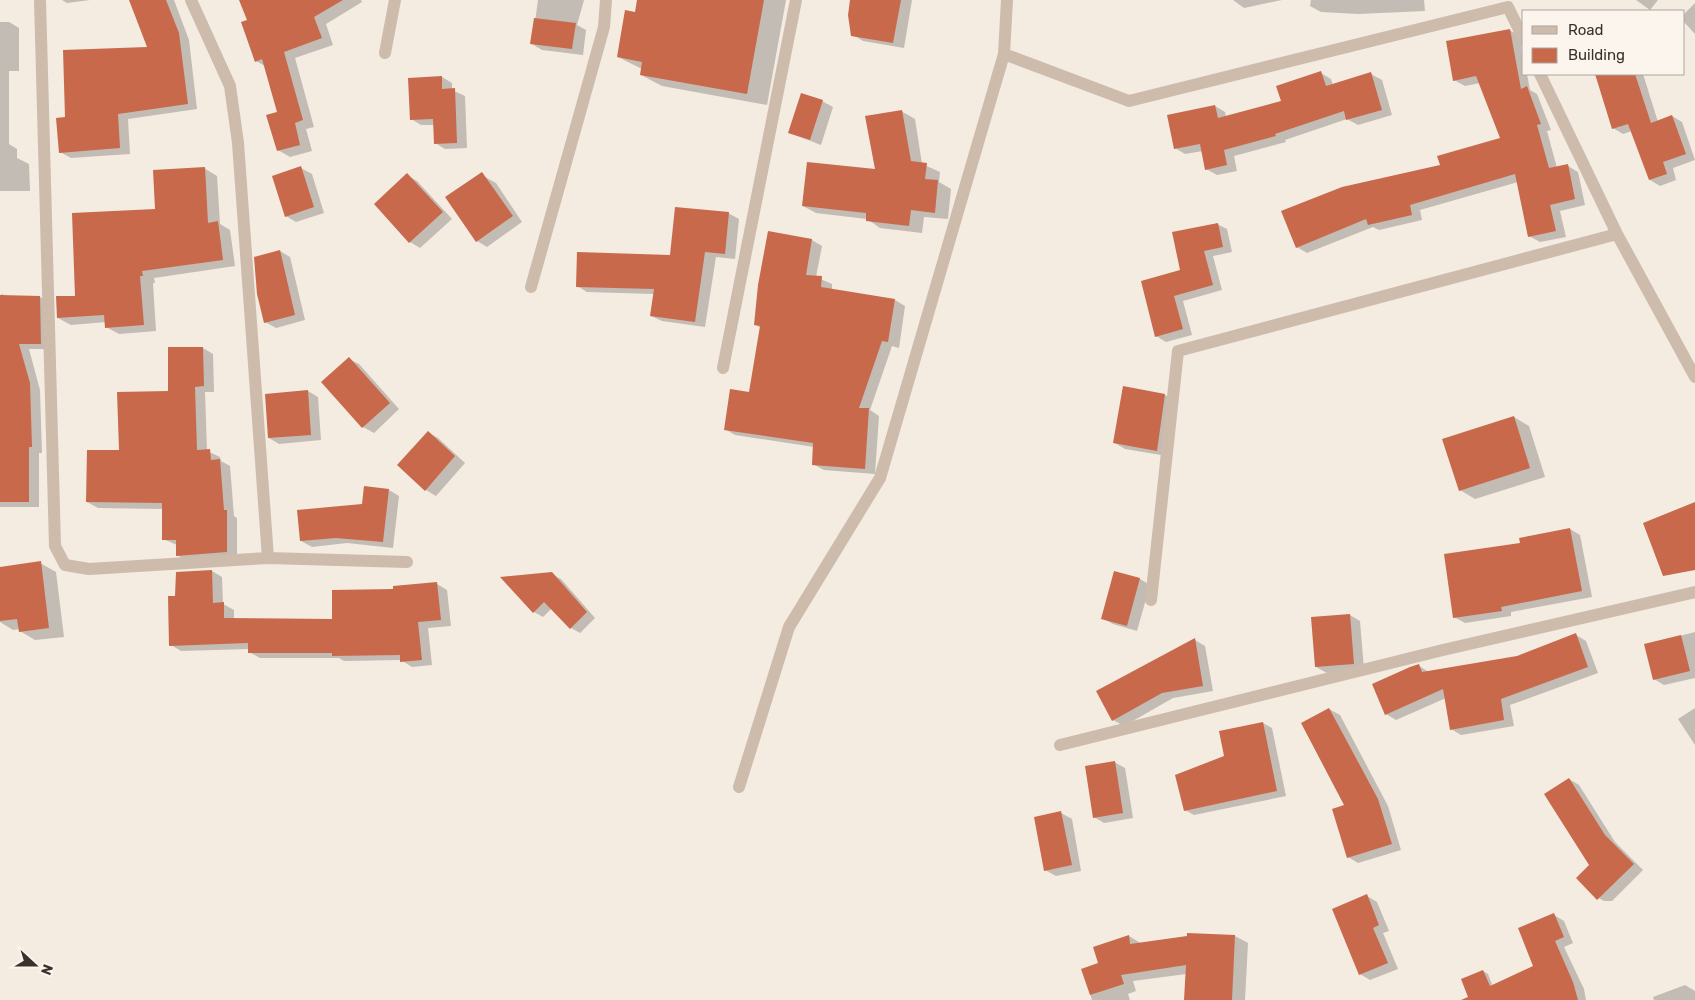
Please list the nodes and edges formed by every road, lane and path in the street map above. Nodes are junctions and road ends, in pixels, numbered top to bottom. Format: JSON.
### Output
{"nodes":[{"id":1,"x":40,"y":0,"type":"edge"},
{"id":2,"x":191,"y":0,"type":"edge"},
{"id":3,"x":394,"y":0,"type":"edge"},
{"id":4,"x":606,"y":0,"type":"edge"},
{"id":5,"x":796,"y":0,"type":"edge"},
{"id":6,"x":1007,"y":0,"type":"edge"},
{"id":7,"x":1522,"y":36,"type":"edge"},
{"id":8,"x":385,"y":54,"type":"dead end"},
{"id":9,"x":1004,"y":54,"type":"junction"},
{"id":10,"x":1540,"y":75,"type":"edge"},
{"id":11,"x":1617,"y":234,"type":"junction"},
{"id":12,"x":532,"y":287,"type":"dead end"},
{"id":13,"x":722,"y":368,"type":"dead end"},
{"id":14,"x":1695,"y":377,"type":"edge"},
{"id":15,"x":268,"y":558,"type":"junction"},
{"id":16,"x":408,"y":562,"type":"dead end"},
{"id":17,"x":1695,"y":592,"type":"edge"},
{"id":18,"x":1151,"y":600,"type":"dead end"},
{"id":19,"x":1060,"y":745,"type":"dead end"},
{"id":20,"x":739,"y":787,"type":"dead end"}],
"edges":[{"from":1,"to":15,"type":"street"},
{"from":2,"to":15,"type":"street"},
{"from":3,"to":8,"type":"street"},
{"from":4,"to":12,"type":"street"},
{"from":5,"to":13,"type":"street"},
{"from":6,"to":9,"type":"street"},
{"from":7,"to":9,"type":"street"},
{"from":9,"to":20,"type":"street"},
{"from":10,"to":11,"type":"street"},
{"from":11,"to":14,"type":"street"},
{"from":11,"to":18,"type":"street"},
{"from":15,"to":16,"type":"street"},
{"from":17,"to":19,"type":"street"}]}
